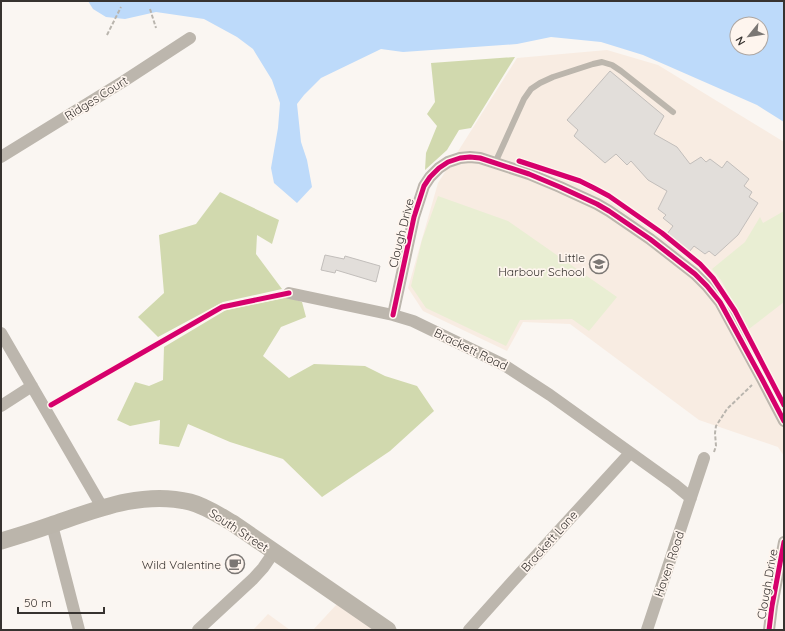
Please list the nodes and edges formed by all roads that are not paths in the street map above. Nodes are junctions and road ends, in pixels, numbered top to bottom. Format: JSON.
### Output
{"nodes":[{"id":1,"x":190,"y":38,"type":"dead end"},
{"id":2,"x":673,"y":112,"type":"dead end"},
{"id":3,"x":1,"y":157,"type":"edge"},
{"id":4,"x":495,"y":163,"type":"junction"},
{"id":5,"x":289,"y":293,"type":"dead end"},
{"id":6,"x":393,"y":315,"type":"junction"},
{"id":7,"x":1,"y":333,"type":"edge"},
{"id":8,"x":32,"y":386,"type":"junction"},
{"id":9,"x":1,"y":406,"type":"edge"},
{"id":10,"x":784,"y":421,"type":"edge"},
{"id":11,"x":630,"y":453,"type":"junction"},
{"id":12,"x":709,"y":455,"type":"road end"},
{"id":13,"x":691,"y":498,"type":"junction"},
{"id":14,"x":102,"y":507,"type":"junction"},
{"id":15,"x":52,"y":525,"type":"junction"},
{"id":16,"x":1,"y":541,"type":"edge"},
{"id":17,"x":784,"y":542,"type":"edge"},
{"id":18,"x":274,"y":552,"type":"junction"},
{"id":19,"x":79,"y":630,"type":"edge"},
{"id":20,"x":198,"y":630,"type":"edge"},
{"id":21,"x":388,"y":630,"type":"edge"},
{"id":22,"x":469,"y":630,"type":"edge"},
{"id":23,"x":647,"y":630,"type":"edge"},
{"id":24,"x":769,"y":630,"type":"edge"}],
"edges":[{"from":1,"to":3,"type":"street","name":"Ridges Court"},
{"from":2,"to":4,"type":"lane"},
{"from":4,"to":6,"type":"street","name":"Clough Drive"},
{"from":4,"to":10,"type":"street","name":"Clough Drive"},
{"from":5,"to":6,"type":"street","name":"Brackett Road"},
{"from":6,"to":11,"type":"street","name":"Brackett Road"},
{"from":7,"to":8,"type":"street"},
{"from":8,"to":9,"type":"street"},
{"from":8,"to":14,"type":"street"},
{"from":11,"to":13,"type":"street"},
{"from":11,"to":22,"type":"street","name":"Brackett Lane"},
{"from":12,"to":13,"type":"street","name":"Haven Road"},
{"from":13,"to":23,"type":"street","name":"Haven Road"},
{"from":14,"to":15,"type":"street","name":"South Street"},
{"from":14,"to":18,"type":"street","name":"South Street"},
{"from":15,"to":16,"type":"street","name":"South Street"},
{"from":15,"to":19,"type":"street"},
{"from":17,"to":24,"type":"street","name":"Clough Drive"},
{"from":18,"to":20,"type":"street"},
{"from":18,"to":21,"type":"street","name":"South Street"}]}
